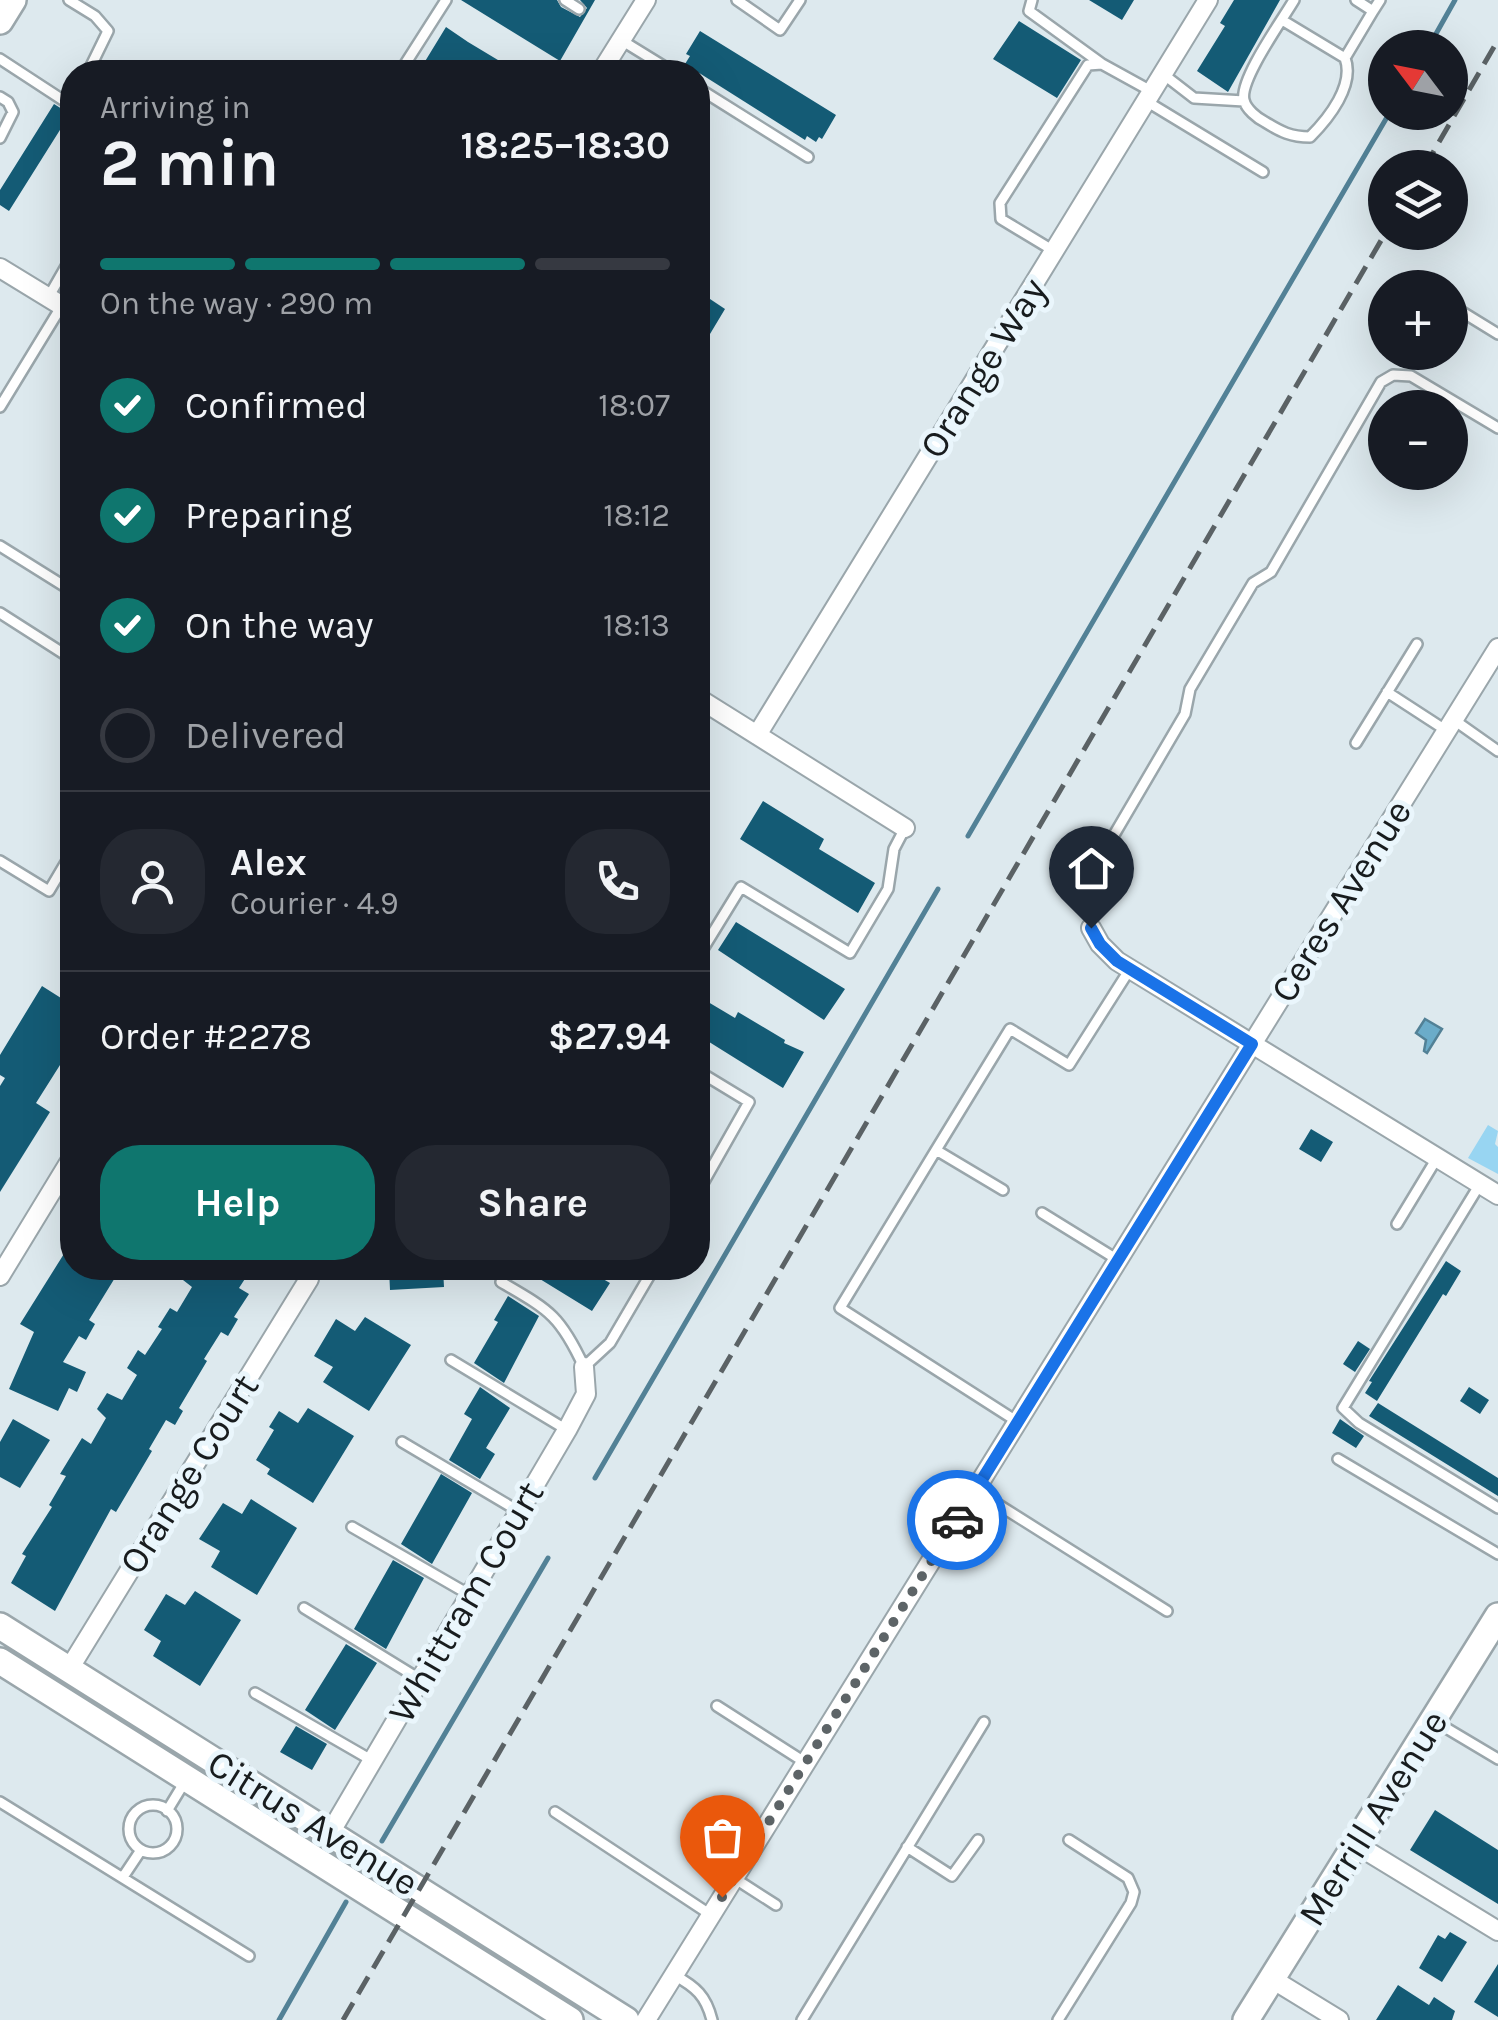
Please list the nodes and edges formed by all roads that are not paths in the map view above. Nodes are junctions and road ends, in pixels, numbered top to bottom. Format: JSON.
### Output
{"nodes":[{"id":1,"x":69,"y":0,"type":"edge"},
{"id":2,"x":446,"y":0,"type":"edge"},
{"id":3,"x":565,"y":0,"type":"edge"},
{"id":4,"x":646,"y":0,"type":"edge"},
{"id":5,"x":737,"y":0,"type":"edge"},
{"id":6,"x":800,"y":0,"type":"edge"},
{"id":7,"x":1032,"y":0,"type":"edge"},
{"id":8,"x":1208,"y":0,"type":"edge"},
{"id":9,"x":1294,"y":0,"type":"edge"},
{"id":10,"x":1356,"y":0,"type":"edge"},
{"id":11,"x":1380,"y":0,"type":"edge"},
{"id":12,"x":580,"y":9,"type":"dead end"},
{"id":13,"x":1373,"y":11,"type":"junction"},
{"id":14,"x":1282,"y":20,"type":"junction"},
{"id":15,"x":621,"y":40,"type":"junction"},
{"id":16,"x":1345,"y":58,"type":"junction"},
{"id":17,"x":0,"y":60,"type":"edge"},
{"id":18,"x":94,"y":60,"type":"edge"},
{"id":19,"x":408,"y":60,"type":"edge"},
{"id":20,"x":608,"y":60,"type":"edge"},
{"id":21,"x":654,"y":60,"type":"edge"},
{"id":22,"x":1102,"y":64,"type":"junction"},
{"id":23,"x":1163,"y":74,"type":"junction"},
{"id":24,"x":710,"y":96,"type":"edge"},
{"id":25,"x":1149,"y":96,"type":"junction"},
{"id":26,"x":0,"y":97,"type":"edge"},
{"id":27,"x":60,"y":98,"type":"edge"},
{"id":28,"x":1244,"y":102,"type":"junction"},
{"id":29,"x":0,"y":138,"type":"edge"},
{"id":30,"x":808,"y":157,"type":"dead end"},
{"id":31,"x":1263,"y":172,"type":"dead end"},
{"id":32,"x":1054,"y":251,"type":"junction"},
{"id":33,"x":0,"y":268,"type":"edge"},
{"id":34,"x":60,"y":304,"type":"edge"},
{"id":35,"x":60,"y":307,"type":"edge"},
{"id":36,"x":1468,"y":316,"type":"edge"},
{"id":37,"x":1498,"y":334,"type":"edge"},
{"id":38,"x":0,"y":407,"type":"edge"},
{"id":39,"x":1498,"y":428,"type":"edge"},
{"id":40,"x":0,"y":546,"type":"edge"},
{"id":41,"x":60,"y":584,"type":"edge"},
{"id":42,"x":0,"y":613,"type":"edge"},
{"id":43,"x":1418,"y":644,"type":"dead end"},
{"id":44,"x":1498,"y":648,"type":"edge"},
{"id":45,"x":60,"y":650,"type":"edge"},
{"id":46,"x":1388,"y":692,"type":"junction"},
{"id":47,"x":710,"y":706,"type":"edge"},
{"id":48,"x":1450,"y":726,"type":"junction"},
{"id":49,"x":757,"y":736,"type":"junction"},
{"id":50,"x":1356,"y":743,"type":"dead end"},
{"id":51,"x":1498,"y":751,"type":"edge"},
{"id":52,"x":906,"y":828,"type":"joint"},
{"id":53,"x":0,"y":861,"type":"edge"},
{"id":54,"x":60,"y":873,"type":"edge"},
{"id":55,"x":1091,"y":928,"type":"joint"},
{"id":56,"x":710,"y":937,"type":"edge"},
{"id":57,"x":1130,"y":969,"type":"junction"},
{"id":58,"x":1252,"y":1044,"type":"junction"},
{"id":59,"x":710,"y":1078,"type":"edge"},
{"id":60,"x":936,"y":1150,"type":"junction"},
{"id":61,"x":1437,"y":1158,"type":"junction"},
{"id":62,"x":710,"y":1171,"type":"edge"},
{"id":63,"x":60,"y":1178,"type":"edge"},
{"id":64,"x":1480,"y":1184,"type":"junction"},
{"id":65,"x":1003,"y":1190,"type":"dead end"},
{"id":66,"x":1498,"y":1195,"type":"edge"},
{"id":67,"x":1042,"y":1213,"type":"dead end"},
{"id":68,"x":1396,"y":1224,"type":"dead end"},
{"id":69,"x":1118,"y":1260,"type":"junction"},
{"id":70,"x":0,"y":1276,"type":"edge"},
{"id":71,"x":308,"y":1280,"type":"edge"},
{"id":72,"x":647,"y":1280,"type":"edge"},
{"id":73,"x":501,"y":1282,"type":"dead end"},
{"id":74,"x":451,"y":1360,"type":"dead end"},
{"id":75,"x":584,"y":1366,"type":"junction"},
{"id":76,"x":1018,"y":1422,"type":"junction"},
{"id":77,"x":567,"y":1430,"type":"junction"},
{"id":78,"x":402,"y":1442,"type":"dead end"},
{"id":79,"x":1338,"y":1459,"type":"dead end"},
{"id":80,"x":975,"y":1490,"type":"junction"},
{"id":81,"x":1498,"y":1508,"type":"edge"},
{"id":82,"x":520,"y":1512,"type":"junction"},
{"id":83,"x":352,"y":1527,"type":"dead end"},
{"id":84,"x":1498,"y":1554,"type":"edge"},
{"id":85,"x":470,"y":1595,"type":"junction"},
{"id":86,"x":304,"y":1608,"type":"dead end"},
{"id":87,"x":1167,"y":1611,"type":"dead end"},
{"id":88,"x":1498,"y":1616,"type":"edge"},
{"id":89,"x":0,"y":1626,"type":"edge"},
{"id":90,"x":0,"y":1661,"type":"edge"},
{"id":91,"x":68,"y":1669,"type":"junction"},
{"id":92,"x":420,"y":1680,"type":"junction"},
{"id":93,"x":255,"y":1694,"type":"dead end"},
{"id":94,"x":717,"y":1706,"type":"dead end"},
{"id":95,"x":1434,"y":1720,"type":"junction"},
{"id":96,"x":984,"y":1722,"type":"dead end"},
{"id":97,"x":1498,"y":1758,"type":"edge"},
{"id":98,"x":373,"y":1760,"type":"junction"},
{"id":99,"x":806,"y":1763,"type":"junction"},
{"id":100,"x":187,"y":1779,"type":"junction"},
{"id":101,"x":0,"y":1802,"type":"edge"},
{"id":102,"x":168,"y":1811,"type":"junction"},
{"id":103,"x":555,"y":1812,"type":"dead end"},
{"id":104,"x":330,"y":1833,"type":"junction"},
{"id":105,"x":978,"y":1840,"type":"dead end"},
{"id":106,"x":1069,"y":1840,"type":"dead end"},
{"id":107,"x":1357,"y":1844,"type":"junction"},
{"id":108,"x":907,"y":1847,"type":"junction"},
{"id":109,"x":141,"y":1850,"type":"junction"},
{"id":110,"x":123,"y":1878,"type":"junction"},
{"id":111,"x":734,"y":1878,"type":"junction"},
{"id":112,"x":776,"y":1905,"type":"dead end"},
{"id":113,"x":711,"y":1916,"type":"junction"},
{"id":114,"x":1498,"y":1931,"type":"edge"},
{"id":115,"x":249,"y":1956,"type":"dead end"},
{"id":116,"x":674,"y":1974,"type":"junction"},
{"id":117,"x":1272,"y":1979,"type":"junction"},
{"id":118,"x":570,"y":2020,"type":"edge"},
{"id":119,"x":626,"y":2020,"type":"edge"},
{"id":120,"x":646,"y":2020,"type":"edge"},
{"id":121,"x":712,"y":2020,"type":"edge"},
{"id":122,"x":802,"y":2020,"type":"edge"},
{"id":123,"x":1058,"y":2020,"type":"edge"},
{"id":124,"x":1246,"y":2020,"type":"edge"},
{"id":125,"x":1339,"y":2020,"type":"edge"}],
"edges":[{"from":1,"to":18,"type":"lane"},
{"from":2,"to":19,"type":"lane"},
{"from":3,"to":12,"type":"lane"},
{"from":4,"to":15,"type":"street"},
{"from":5,"to":6,"type":"lane"},
{"from":7,"to":22,"type":"lane"},
{"from":8,"to":23,"type":"street","name":"Orange Way"},
{"from":9,"to":14,"type":"lane"},
{"from":10,"to":13,"type":"lane"},
{"from":11,"to":13,"type":"lane"},
{"from":13,"to":16,"type":"lane"},
{"from":14,"to":16,"type":"lane"},
{"from":14,"to":28,"type":"lane"},
{"from":15,"to":20,"type":"street"},
{"from":15,"to":21,"type":"lane"},
{"from":16,"to":28,"type":"lane"},
{"from":17,"to":27,"type":"lane"},
{"from":22,"to":25,"type":"lane"},
{"from":22,"to":32,"type":"lane"},
{"from":23,"to":25,"type":"street","name":"Orange Way"},
{"from":23,"to":28,"type":"lane"},
{"from":24,"to":30,"type":"lane"},
{"from":25,"to":31,"type":"lane"},
{"from":25,"to":32,"type":"street","name":"Orange Way"},
{"from":26,"to":29,"type":"lane"},
{"from":32,"to":49,"type":"street","name":"Orange Way"},
{"from":33,"to":34,"type":"street"},
{"from":35,"to":38,"type":"lane"},
{"from":36,"to":37,"type":"lane"},
{"from":39,"to":55,"type":"lane"},
{"from":40,"to":41,"type":"lane"},
{"from":42,"to":45,"type":"lane"},
{"from":43,"to":46,"type":"lane"},
{"from":44,"to":48,"type":"street","name":"Ceres Avenue"},
{"from":46,"to":48,"type":"lane"},
{"from":46,"to":50,"type":"lane"},
{"from":47,"to":49,"type":"street"},
{"from":48,"to":51,"type":"lane"},
{"from":48,"to":58,"type":"street","name":"Ceres Avenue"},
{"from":49,"to":52,"type":"street"},
{"from":52,"to":56,"type":"lane"},
{"from":53,"to":54,"type":"lane"},
{"from":55,"to":57,"type":"street"},
{"from":57,"to":58,"type":"street"},
{"from":57,"to":60,"type":"lane"},
{"from":58,"to":61,"type":"street"},
{"from":58,"to":69,"type":"street","name":"Ceres Avenue"},
{"from":59,"to":62,"type":"lane"},
{"from":60,"to":65,"type":"lane"},
{"from":60,"to":76,"type":"lane"},
{"from":61,"to":64,"type":"street"},
{"from":61,"to":68,"type":"lane"},
{"from":63,"to":70,"type":"street"},
{"from":64,"to":66,"type":"street"},
{"from":64,"to":81,"type":"lane"},
{"from":67,"to":69,"type":"lane"},
{"from":69,"to":76,"type":"street","name":"Ceres Avenue"},
{"from":71,"to":91,"type":"street","name":"Orange Court"},
{"from":72,"to":75,"type":"lane"},
{"from":73,"to":75,"type":"lane"},
{"from":74,"to":77,"type":"lane"},
{"from":75,"to":77,"type":"street","name":"Whittram Court"},
{"from":76,"to":80,"type":"street","name":"Ceres Avenue"},
{"from":77,"to":82,"type":"street","name":"Whittram Court"},
{"from":78,"to":82,"type":"lane"},
{"from":79,"to":84,"type":"lane"},
{"from":80,"to":87,"type":"lane"},
{"from":80,"to":99,"type":"street","name":"Ceres Avenue"},
{"from":82,"to":85,"type":"street","name":"Whittram Court"},
{"from":83,"to":85,"type":"lane"},
{"from":85,"to":92,"type":"street","name":"Whittram Court"},
{"from":86,"to":92,"type":"lane"},
{"from":88,"to":95,"type":"main road","name":"Merrill Avenue"},
{"from":89,"to":91,"type":"main road","name":"Citrus Avenue"},
{"from":90,"to":100,"type":"main road","name":"Citrus Avenue"},
{"from":91,"to":104,"type":"main road","name":"Citrus Avenue"},
{"from":92,"to":98,"type":"street","name":"Whittram Court"},
{"from":93,"to":98,"type":"lane"},
{"from":94,"to":99,"type":"lane"},
{"from":95,"to":97,"type":"lane"},
{"from":95,"to":107,"type":"main road","name":"Merrill Avenue"},
{"from":96,"to":108,"type":"lane"},
{"from":98,"to":104,"type":"street","name":"Whittram Court"},
{"from":99,"to":111,"type":"street","name":"Ceres Avenue"},
{"from":100,"to":102,"type":"lane"},
{"from":100,"to":118,"type":"main road","name":"Citrus Avenue"},
{"from":101,"to":110,"type":"lane"},
{"from":102,"to":109,"type":"lane"},
{"from":102,"to":109,"type":"lane"},
{"from":103,"to":113,"type":"lane"},
{"from":104,"to":119,"type":"main road","name":"Citrus Avenue"},
{"from":105,"to":108,"type":"lane"},
{"from":106,"to":123,"type":"lane"},
{"from":107,"to":114,"type":"street"},
{"from":107,"to":117,"type":"main road","name":"Merrill Avenue"},
{"from":108,"to":122,"type":"lane"},
{"from":109,"to":110,"type":"lane"},
{"from":110,"to":115,"type":"lane"},
{"from":111,"to":112,"type":"lane"},
{"from":111,"to":113,"type":"street","name":"Ceres Avenue"},
{"from":113,"to":116,"type":"street","name":"Ceres Avenue"},
{"from":116,"to":120,"type":"street","name":"Ceres Avenue"},
{"from":116,"to":121,"type":"lane"},
{"from":117,"to":124,"type":"main road","name":"Merrill Avenue"},
{"from":117,"to":125,"type":"street"}]}
